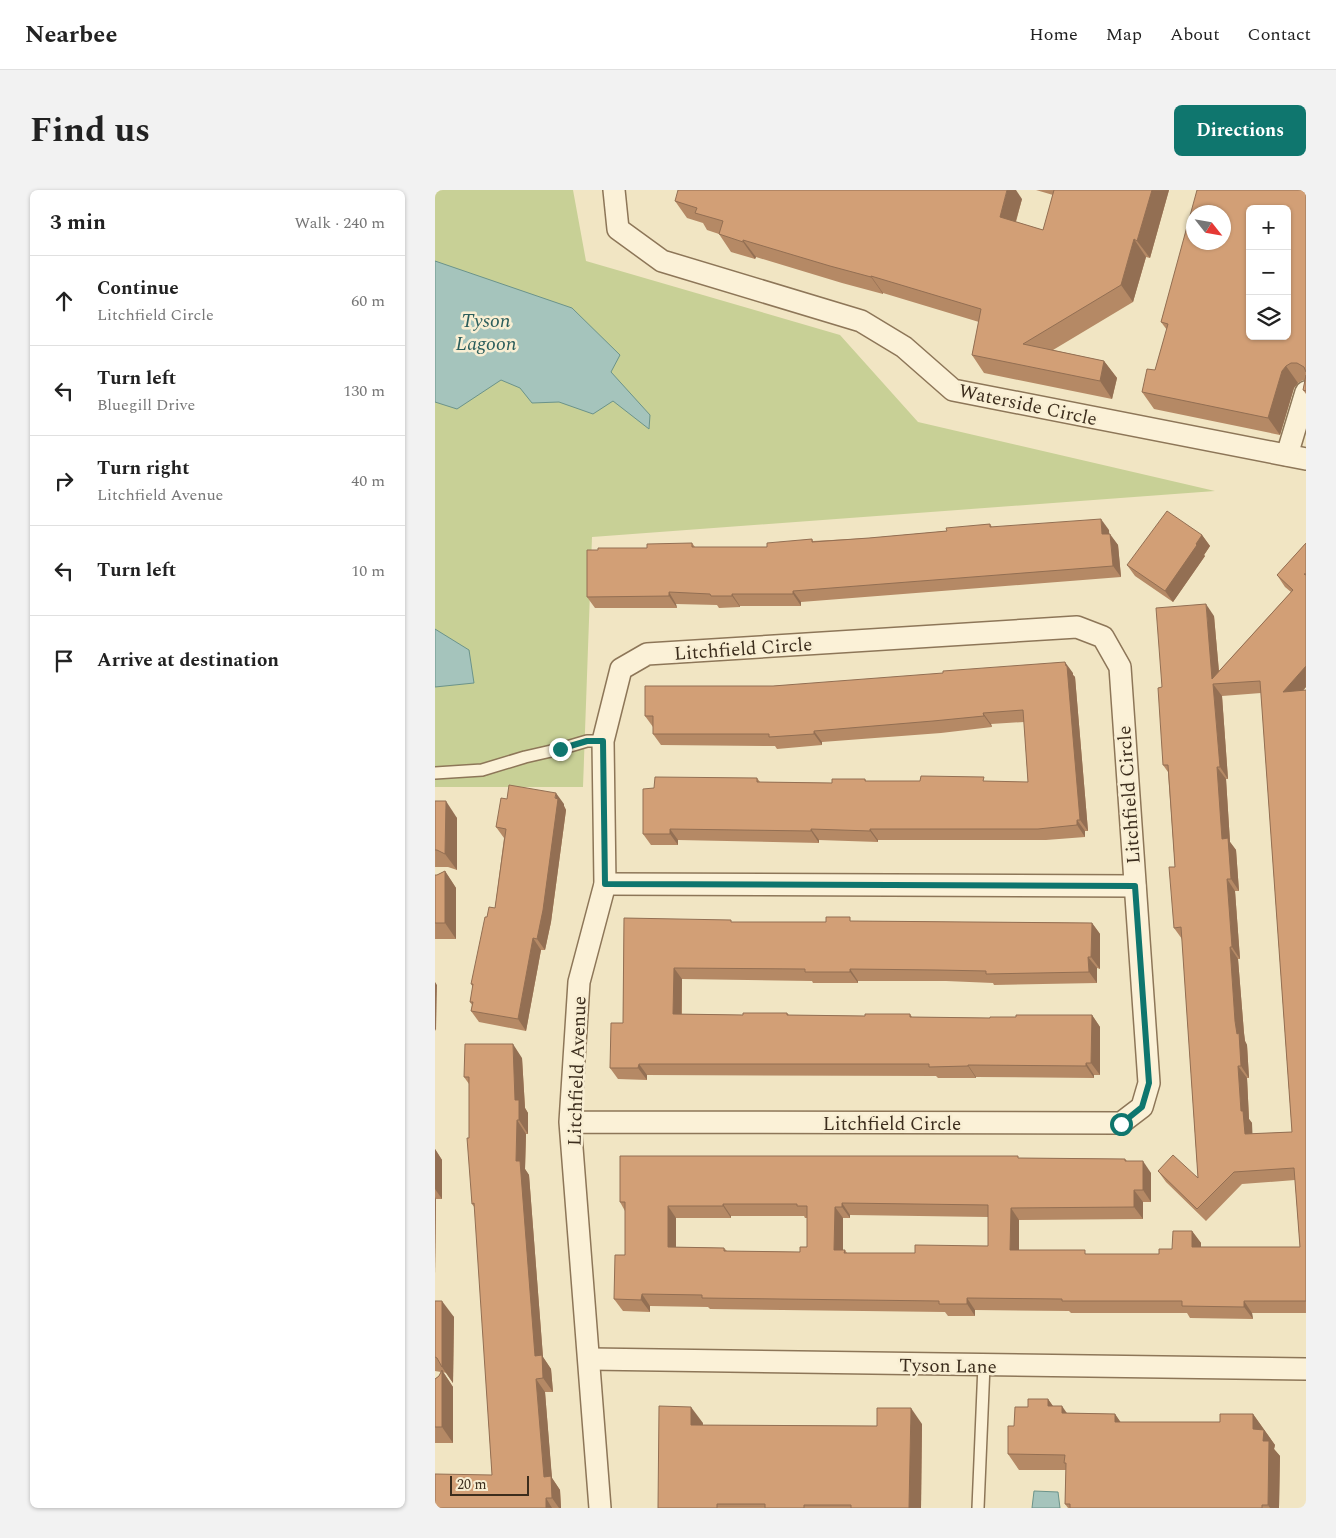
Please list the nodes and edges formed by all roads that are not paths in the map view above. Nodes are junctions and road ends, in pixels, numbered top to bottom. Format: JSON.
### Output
{"nodes":[{"id":1,"x":614,"y":190,"type":"edge"},
{"id":2,"x":1306,"y":392,"type":"edge"},
{"id":3,"x":1297,"y":457,"type":"edge"},
{"id":4,"x":621,"y":669,"type":"joint"},
{"id":5,"x":603,"y":741,"type":"junction"},
{"id":6,"x":435,"y":773,"type":"edge"},
{"id":7,"x":605,"y":884,"type":"junction"},
{"id":8,"x":1135,"y":886,"type":"junction"},
{"id":9,"x":570,"y":1122,"type":"junction"},
{"id":10,"x":590,"y":1359,"type":"junction"},
{"id":11,"x":984,"y":1366,"type":"junction"},
{"id":12,"x":1306,"y":1369,"type":"edge"},
{"id":13,"x":601,"y":1508,"type":"edge"},
{"id":14,"x":978,"y":1508,"type":"edge"}],
"edges":[{"from":1,"to":3,"type":"street","name":"Waterside Circle"},
{"from":2,"to":3,"type":"street"},
{"from":4,"to":5,"type":"street","name":"Litchfield Avenue"},
{"from":4,"to":8,"type":"street","name":"Litchfield Circle"},
{"from":5,"to":6,"type":"lane"},
{"from":5,"to":7,"type":"street","name":"Litchfield Avenue"},
{"from":7,"to":8,"type":"street"},
{"from":7,"to":9,"type":"street","name":"Litchfield Avenue"},
{"from":8,"to":9,"type":"street","name":"Litchfield Circle"},
{"from":9,"to":10,"type":"street","name":"Litchfield Avenue"},
{"from":10,"to":11,"type":"street","name":"Tyson Lane"},
{"from":10,"to":13,"type":"street","name":"Litchfield Avenue"},
{"from":11,"to":12,"type":"street","name":"Tyson Lane"},
{"from":11,"to":14,"type":"lane"}]}
